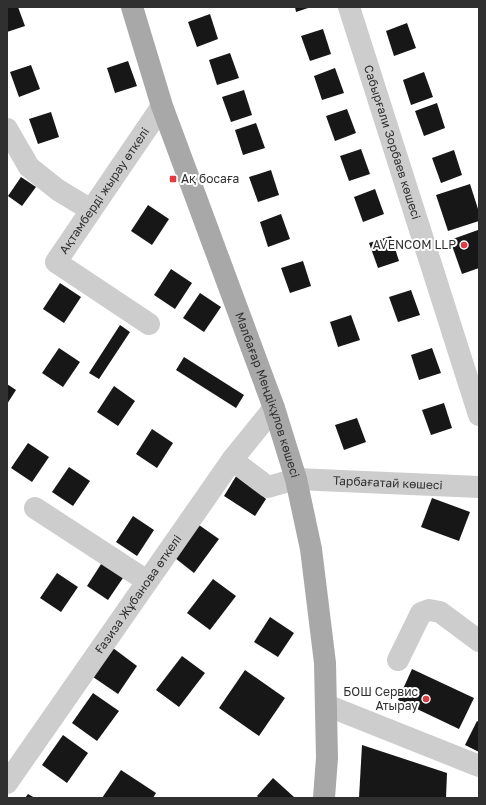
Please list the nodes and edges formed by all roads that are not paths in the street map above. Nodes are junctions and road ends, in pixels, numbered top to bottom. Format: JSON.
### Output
{"nodes":[{"id":1,"x":132,"y":7,"type":"edge"},
{"id":2,"x":349,"y":7,"type":"edge"},
{"id":3,"x":162,"y":106,"type":"junction"},
{"id":4,"x":7,"y":129,"type":"edge"},
{"id":5,"x":91,"y":210,"type":"junction"},
{"id":6,"x":149,"y":324,"type":"dead end"},
{"id":7,"x":474,"y":376,"type":"edge"},
{"id":8,"x":274,"y":408,"type":"junction"},
{"id":9,"x":479,"y":415,"type":"edge"},
{"id":10,"x":232,"y":460,"type":"junction"},
{"id":11,"x":296,"y":478,"type":"junction"},
{"id":12,"x":479,"y":487,"type":"edge"},
{"id":13,"x":35,"y":508,"type":"dead end"},
{"id":14,"x":147,"y":581,"type":"junction"},
{"id":15,"x":479,"y":641,"type":"edge"},
{"id":16,"x":398,"y":660,"type":"dead end"},
{"id":17,"x":326,"y":705,"type":"junction"},
{"id":18,"x":479,"y":766,"type":"edge"},
{"id":19,"x":7,"y":783,"type":"edge"},
{"id":20,"x":324,"y":798,"type":"edge"}],
"edges":[{"from":1,"to":3,"type":"main road","name":"Малбағар Меңдіқұлов көшесі"},
{"from":2,"to":7,"type":"street","name":"Сабырғали Зорбаев көшесі"},
{"from":3,"to":5,"type":"street","name":"Ақтамберді жырау өткелі"},
{"from":3,"to":8,"type":"main road","name":"Малбағар Меңдіқұлов көшесі"},
{"from":4,"to":5,"type":"street"},
{"from":5,"to":6,"type":"street","name":"Ақтамберді жырау өткелі"},
{"from":7,"to":9,"type":"street","name":"Сабырғали Зорбаев көшесі"},
{"from":8,"to":10,"type":"street","name":"Ғазиза Жұбанова өткелі"},
{"from":8,"to":11,"type":"main road","name":"Малбағар Меңдіқұлов көшесі"},
{"from":10,"to":11,"type":"street"},
{"from":10,"to":14,"type":"street","name":"Ғазиза Жұбанова өткелі"},
{"from":11,"to":12,"type":"street","name":"Тарбағатай көшесi"},
{"from":11,"to":17,"type":"main road","name":"Малбағар Меңдіқұлов көшесі"},
{"from":13,"to":14,"type":"street"},
{"from":14,"to":19,"type":"street","name":"Ғазиза Жұбанова өткелі"},
{"from":15,"to":16,"type":"street"},
{"from":17,"to":18,"type":"street"},
{"from":17,"to":20,"type":"main road","name":"Малбағар Меңдіқұлов көшесі"}]}
